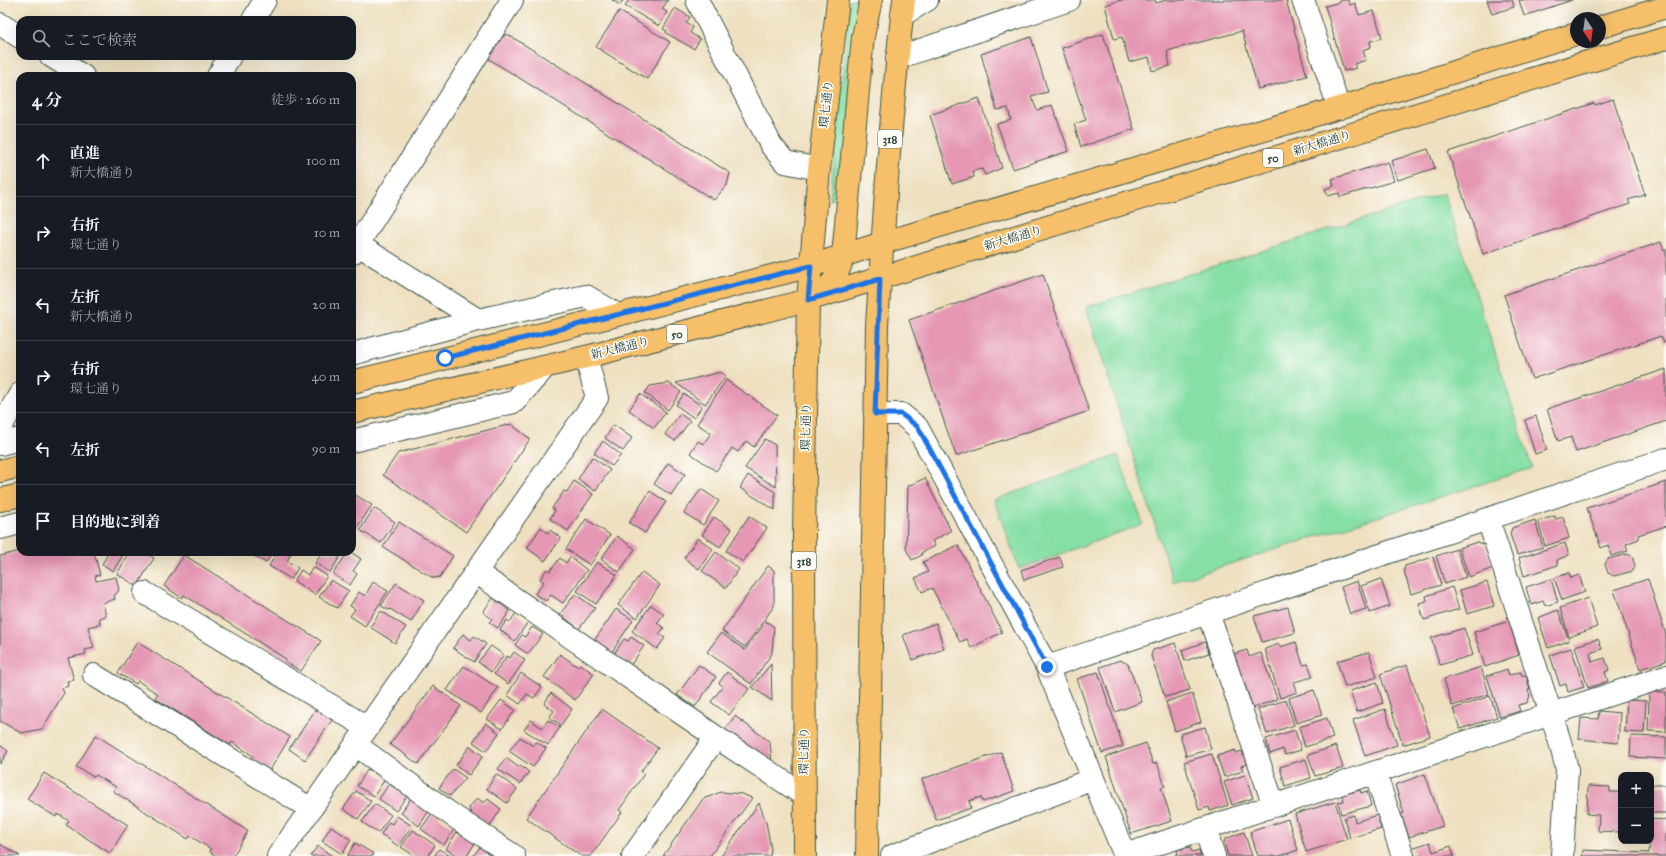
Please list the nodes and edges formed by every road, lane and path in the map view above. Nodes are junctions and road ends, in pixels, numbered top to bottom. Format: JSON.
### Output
{"nodes":[{"id":1,"x":265,"y":0,"type":"edge"},
{"id":2,"x":512,"y":0,"type":"edge"},
{"id":3,"x":697,"y":0,"type":"edge"},
{"id":4,"x":838,"y":0,"type":"edge"},
{"id":5,"x":871,"y":0,"type":"edge"},
{"id":6,"x":927,"y":0,"type":"edge"},
{"id":7,"x":1069,"y":0,"type":"edge"},
{"id":8,"x":1303,"y":0,"type":"edge"},
{"id":9,"x":1658,"y":6,"type":"edge"},
{"id":10,"x":903,"y":7,"type":"edge"},
{"id":11,"x":255,"y":16,"type":"edge"},
{"id":12,"x":0,"y":24,"type":"edge"},
{"id":13,"x":1606,"y":25,"type":"edge"},
{"id":14,"x":16,"y":34,"type":"edge"},
{"id":15,"x":1570,"y":36,"type":"edge"},
{"id":16,"x":1666,"y":38,"type":"edge"},
{"id":17,"x":897,"y":58,"type":"junction"},
{"id":18,"x":57,"y":60,"type":"edge"},
{"id":19,"x":228,"y":60,"type":"edge"},
{"id":20,"x":77,"y":72,"type":"edge"},
{"id":21,"x":220,"y":72,"type":"edge"},
{"id":22,"x":1340,"y":108,"type":"junction"},
{"id":23,"x":819,"y":169,"type":"junction"},
{"id":24,"x":356,"y":243,"type":"edge"},
{"id":25,"x":882,"y":243,"type":"junction"},
{"id":26,"x":356,"y":247,"type":"edge"},
{"id":27,"x":843,"y":256,"type":"junction"},
{"id":28,"x":811,"y":266,"type":"junction"},
{"id":29,"x":880,"y":279,"type":"junction"},
{"id":30,"x":808,"y":300,"type":"junction"},
{"id":31,"x":616,"y":314,"type":"junction"},
{"id":32,"x":478,"y":320,"type":"junction"},
{"id":33,"x":356,"y":353,"type":"edge"},
{"id":34,"x":586,"y":357,"type":"junction"},
{"id":35,"x":545,"y":367,"type":"junction"},
{"id":36,"x":356,"y":381,"type":"edge"},
{"id":37,"x":16,"y":401,"type":"edge"},
{"id":38,"x":356,"y":411,"type":"edge"},
{"id":39,"x":875,"y":414,"type":"junction"},
{"id":40,"x":0,"y":428,"type":"edge"},
{"id":41,"x":16,"y":440,"type":"edge"},
{"id":42,"x":356,"y":440,"type":"edge"},
{"id":43,"x":0,"y":444,"type":"edge"},
{"id":44,"x":1666,"y":459,"type":"edge"},
{"id":45,"x":16,"y":467,"type":"edge"},
{"id":46,"x":0,"y":471,"type":"edge"},
{"id":47,"x":16,"y":495,"type":"edge"},
{"id":48,"x":0,"y":500,"type":"edge"},
{"id":49,"x":1488,"y":519,"type":"junction"},
{"id":50,"x":16,"y":524,"type":"edge"},
{"id":51,"x":0,"y":528,"type":"edge"},
{"id":52,"x":476,"y":572,"type":"junction"},
{"id":53,"x":145,"y":593,"type":"dead end"},
{"id":54,"x":1208,"y":613,"type":"junction"},
{"id":55,"x":1047,"y":667,"type":"junction"},
{"id":56,"x":94,"y":675,"type":"dead end"},
{"id":57,"x":1666,"y":676,"type":"edge"},
{"id":58,"x":1551,"y":714,"type":"junction"},
{"id":59,"x":362,"y":737,"type":"junction"},
{"id":60,"x":716,"y":737,"type":"junction"},
{"id":61,"x":1375,"y":773,"type":"junction"},
{"id":62,"x":1093,"y":779,"type":"junction"},
{"id":63,"x":804,"y":795,"type":"junction"},
{"id":64,"x":1274,"y":806,"type":"junction"},
{"id":65,"x":311,"y":809,"type":"junction"},
{"id":66,"x":1205,"y":829,"type":"junction"},
{"id":67,"x":278,"y":856,"type":"edge"},
{"id":68,"x":514,"y":856,"type":"edge"},
{"id":69,"x":633,"y":856,"type":"edge"},
{"id":70,"x":805,"y":856,"type":"edge"},
{"id":71,"x":867,"y":856,"type":"edge"},
{"id":72,"x":892,"y":856,"type":"edge"},
{"id":73,"x":1125,"y":856,"type":"edge"},
{"id":74,"x":1214,"y":856,"type":"edge"},
{"id":75,"x":1403,"y":856,"type":"edge"},
{"id":76,"x":1562,"y":856,"type":"edge"}],
"edges":[{"from":1,"to":11,"type":"street"},
{"from":2,"to":24,"type":"street"},
{"from":3,"to":23,"type":"street"},
{"from":4,"to":23,"type":"main road","name":"環七通り","number":"318"},
{"from":5,"to":27,"type":"main road"},
{"from":6,"to":10,"type":"street"},
{"from":7,"to":17,"type":"street"},
{"from":8,"to":22,"type":"street"},
{"from":9,"to":13,"type":"main road"},
{"from":10,"to":17,"type":"main road","number":"318"},
{"from":12,"to":14,"type":"street"},
{"from":15,"to":22,"type":"main road","number":"50"},
{"from":16,"to":29,"type":"main road","name":"新大橋通り","number":"50"},
{"from":17,"to":25,"type":"main road","number":"318"},
{"from":18,"to":20,"type":"street"},
{"from":19,"to":21,"type":"street"},
{"from":22,"to":25,"type":"main road","number":"50"},
{"from":23,"to":28,"type":"main road","name":"環七通り","number":"318"},
{"from":25,"to":27,"type":"main road","number":"50"},
{"from":25,"to":29,"type":"main road","number":"318"},
{"from":26,"to":32,"type":"street"},
{"from":27,"to":28,"type":"main road","number":"50"},
{"from":27,"to":30,"type":"main road"},
{"from":28,"to":30,"type":"main road","name":"環七通り","number":"318"},
{"from":28,"to":31,"type":"main road","number":"50"},
{"from":29,"to":30,"type":"main road","name":"新大橋通り","number":"50"},
{"from":29,"to":39,"type":"main road","number":"318"},
{"from":30,"to":34,"type":"main road","name":"新大橋通り","number":"50"},
{"from":30,"to":63,"type":"main road","name":"環七通り","number":"318"},
{"from":31,"to":32,"type":"street"},
{"from":31,"to":36,"type":"main road","number":"50"},
{"from":32,"to":33,"type":"street"},
{"from":34,"to":35,"type":"main road","name":"新大橋通り","number":"50"},
{"from":34,"to":52,"type":"street"},
{"from":35,"to":38,"type":"main road","name":"新大橋通り","number":"50"},
{"from":35,"to":42,"type":"street"},
{"from":37,"to":40,"type":"street"},
{"from":39,"to":55,"type":"street"},
{"from":39,"to":71,"type":"main road","number":"318"},
{"from":41,"to":43,"type":"street"},
{"from":44,"to":49,"type":"street"},
{"from":45,"to":46,"type":"main road"},
{"from":47,"to":48,"type":"main road"},
{"from":49,"to":54,"type":"street"},
{"from":49,"to":58,"type":"street"},
{"from":50,"to":51,"type":"street"},
{"from":52,"to":59,"type":"street"},
{"from":52,"to":60,"type":"street"},
{"from":53,"to":59,"type":"street"},
{"from":54,"to":55,"type":"street"},
{"from":54,"to":64,"type":"street"},
{"from":55,"to":62,"type":"street"},
{"from":56,"to":65,"type":"street"},
{"from":57,"to":58,"type":"street"},
{"from":58,"to":61,"type":"street"},
{"from":58,"to":76,"type":"street"},
{"from":59,"to":65,"type":"street"},
{"from":59,"to":68,"type":"street"},
{"from":60,"to":63,"type":"street"},
{"from":60,"to":69,"type":"street"},
{"from":61,"to":64,"type":"street"},
{"from":61,"to":75,"type":"street"},
{"from":62,"to":72,"type":"street"},
{"from":62,"to":73,"type":"street"},
{"from":63,"to":70,"type":"main road","name":"環七通り","number":"318"},
{"from":64,"to":66,"type":"street"},
{"from":65,"to":67,"type":"street"},
{"from":66,"to":73,"type":"street"},
{"from":66,"to":74,"type":"street"}]}
